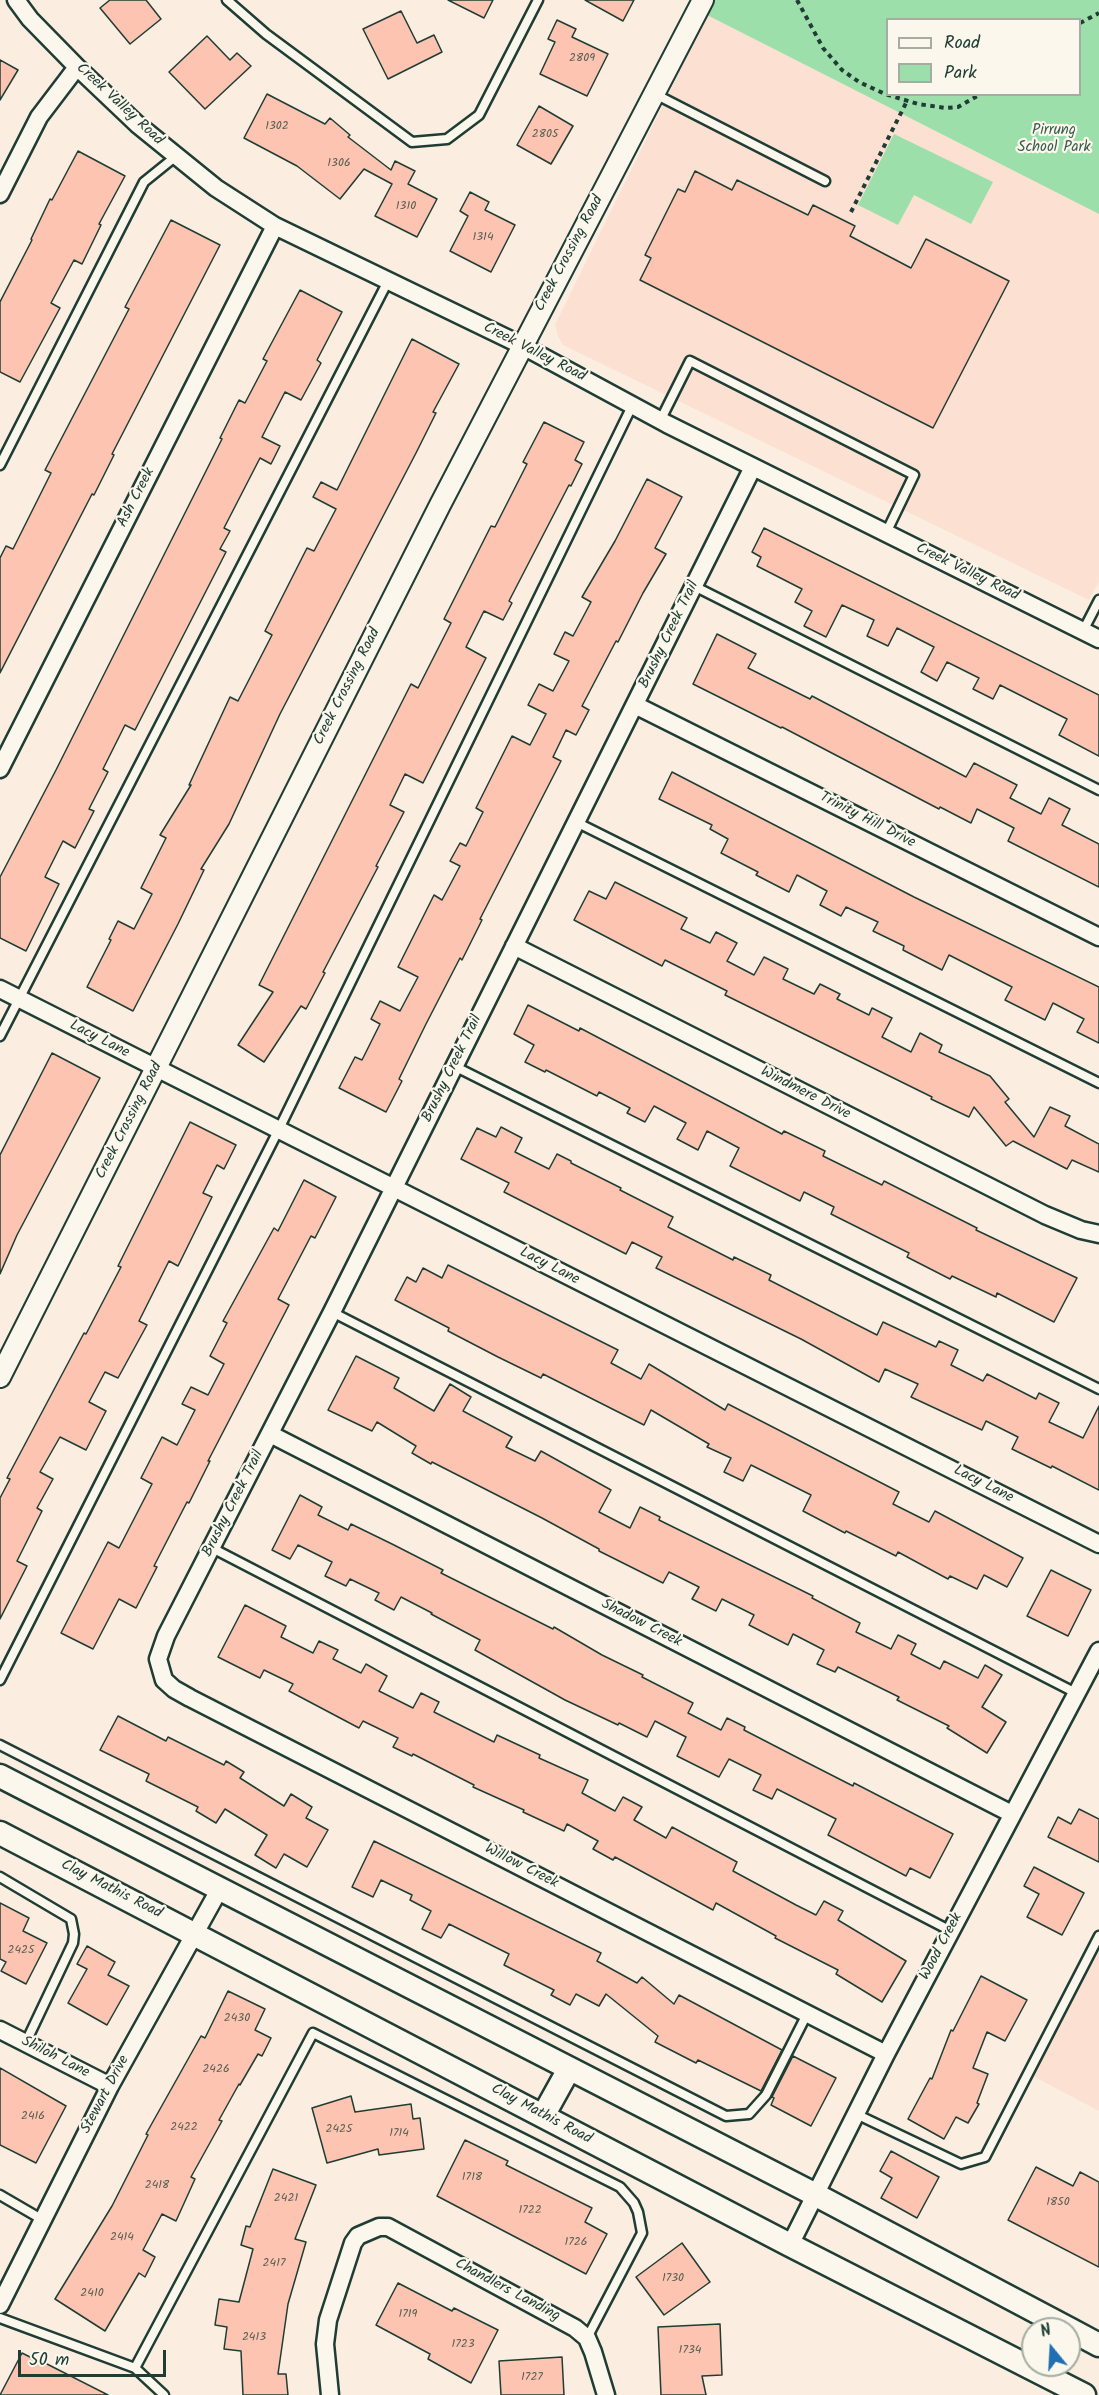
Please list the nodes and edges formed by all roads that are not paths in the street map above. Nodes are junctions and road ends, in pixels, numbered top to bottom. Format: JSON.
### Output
{"nodes":[{"id":1,"x":16,"y":0,"type":"edge"},
{"id":2,"x":227,"y":0,"type":"edge"},
{"id":3,"x":538,"y":0,"type":"edge"},
{"id":4,"x":703,"y":0,"type":"edge"},
{"id":5,"x":77,"y":67,"type":"junction"},
{"id":6,"x":655,"y":94,"type":"junction"},
{"id":7,"x":175,"y":157,"type":"junction"},
{"id":8,"x":825,"y":181,"type":"dead end"},
{"id":9,"x":0,"y":194,"type":"edge"},
{"id":10,"x":275,"y":226,"type":"junction"},
{"id":11,"x":388,"y":281,"type":"junction"},
{"id":12,"x":521,"y":345,"type":"junction"},
{"id":13,"x":632,"y":406,"type":"junction"},
{"id":14,"x":660,"y":421,"type":"junction"},
{"id":15,"x":0,"y":465,"type":"edge"},
{"id":16,"x":753,"y":467,"type":"junction"},
{"id":17,"x":886,"y":533,"type":"junction"},
{"id":18,"x":694,"y":586,"type":"junction"},
{"id":19,"x":1099,"y":600,"type":"edge"},
{"id":20,"x":1083,"y":631,"type":"junction"},
{"id":21,"x":1099,"y":639,"type":"edge"},
{"id":22,"x":635,"y":705,"type":"junction"},
{"id":23,"x":0,"y":769,"type":"edge"},
{"id":24,"x":1099,"y":790,"type":"edge"},
{"id":25,"x":576,"y":822,"type":"junction"},
{"id":26,"x":1099,"y":937,"type":"edge"},
{"id":27,"x":514,"y":946,"type":"junction"},
{"id":28,"x":0,"y":989,"type":"edge"},
{"id":29,"x":18,"y":998,"type":"junction"},
{"id":30,"x":0,"y":1036,"type":"edge"},
{"id":31,"x":454,"y":1066,"type":"junction"},
{"id":32,"x":157,"y":1069,"type":"junction"},
{"id":33,"x":1099,"y":1083,"type":"edge"},
{"id":34,"x":278,"y":1131,"type":"junction"},
{"id":35,"x":393,"y":1189,"type":"junction"},
{"id":36,"x":1099,"y":1234,"type":"edge"},
{"id":37,"x":332,"y":1312,"type":"junction"},
{"id":38,"x":0,"y":1377,"type":"edge"},
{"id":39,"x":1099,"y":1389,"type":"edge"},
{"id":40,"x":270,"y":1434,"type":"junction"},
{"id":41,"x":1099,"y":1544,"type":"edge"},
{"id":42,"x":212,"y":1548,"type":"junction"},
{"id":43,"x":1099,"y":1651,"type":"edge"},
{"id":44,"x":161,"y":1673,"type":"joint"},
{"id":45,"x":0,"y":1680,"type":"edge"},
{"id":46,"x":1076,"y":1693,"type":"junction"},
{"id":47,"x":0,"y":1745,"type":"edge"},
{"id":48,"x":0,"y":1776,"type":"edge"},
{"id":49,"x":1012,"y":1814,"type":"junction"},
{"id":50,"x":0,"y":1833,"type":"edge"},
{"id":51,"x":0,"y":1877,"type":"edge"},
{"id":52,"x":219,"y":1890,"type":"junction"},
{"id":53,"x":951,"y":1931,"type":"junction"},
{"id":54,"x":195,"y":1934,"type":"junction"},
{"id":55,"x":1099,"y":1936,"type":"edge"},
{"id":56,"x":807,"y":2014,"type":"junction"},
{"id":57,"x":0,"y":2030,"type":"edge"},
{"id":58,"x":26,"y":2042,"type":"junction"},
{"id":59,"x":886,"y":2054,"type":"junction"},
{"id":60,"x":569,"y":2069,"type":"junction"},
{"id":61,"x":110,"y":2086,"type":"junction"},
{"id":62,"x":856,"y":2114,"type":"junction"},
{"id":63,"x":543,"y":2116,"type":"junction"},
{"id":64,"x":0,"y":2195,"type":"edge"},
{"id":65,"x":816,"y":2195,"type":"junction"},
{"id":66,"x":43,"y":2220,"type":"junction"},
{"id":67,"x":790,"y":2245,"type":"junction"},
{"id":68,"x":0,"y":2305,"type":"edge"},
{"id":69,"x":1034,"y":2317,"type":"edge"},
{"id":70,"x":0,"y":2318,"type":"edge"},
{"id":71,"x":1081,"y":2335,"type":"edge"},
{"id":72,"x":587,"y":2338,"type":"junction"},
{"id":73,"x":1098,"y":2343,"type":"edge"},
{"id":74,"x":1021,"y":2354,"type":"edge"},
{"id":75,"x":135,"y":2368,"type":"junction"},
{"id":76,"x":1058,"y":2377,"type":"edge"},
{"id":77,"x":164,"y":2395,"type":"edge"},
{"id":78,"x":330,"y":2395,"type":"edge"},
{"id":79,"x":606,"y":2395,"type":"edge"},
{"id":80,"x":1084,"y":2395,"type":"edge"}],
"edges":[{"from":1,"to":5,"type":"street","name":"Creek Valley Road"},
{"from":2,"to":3,"type":"lane"},
{"from":4,"to":6,"type":"street","name":"Creek Crossing Road"},
{"from":5,"to":7,"type":"street","name":"Creek Valley Road"},
{"from":5,"to":9,"type":"street"},
{"from":6,"to":8,"type":"lane"},
{"from":6,"to":12,"type":"street","name":"Creek Crossing Road"},
{"from":7,"to":10,"type":"street","name":"Creek Valley Road"},
{"from":7,"to":15,"type":"lane"},
{"from":10,"to":11,"type":"street","name":"Creek Valley Road"},
{"from":10,"to":23,"type":"street","name":"Ash Creek"},
{"from":11,"to":12,"type":"street","name":"Creek Valley Road"},
{"from":11,"to":29,"type":"lane"},
{"from":12,"to":13,"type":"street","name":"Creek Valley Road"},
{"from":12,"to":32,"type":"street","name":"Creek Crossing Road"},
{"from":13,"to":14,"type":"street","name":"Creek Valley Road"},
{"from":13,"to":34,"type":"lane"},
{"from":14,"to":16,"type":"street","name":"Creek Valley Road"},
{"from":14,"to":17,"type":"lane"},
{"from":16,"to":17,"type":"street","name":"Creek Valley Road"},
{"from":16,"to":18,"type":"street","name":"Brushy Creek Trail"},
{"from":17,"to":20,"type":"street","name":"Creek Valley Road"},
{"from":18,"to":22,"type":"street","name":"Brushy Creek Trail"},
{"from":18,"to":24,"type":"lane"},
{"from":19,"to":20,"type":"lane"},
{"from":20,"to":21,"type":"street","name":"Creek Valley Road"},
{"from":22,"to":25,"type":"street","name":"Brushy Creek Trail"},
{"from":22,"to":26,"type":"street","name":"Trinity Hill Drive"},
{"from":25,"to":27,"type":"street","name":"Brushy Creek Trail"},
{"from":25,"to":33,"type":"lane"},
{"from":27,"to":31,"type":"street","name":"Brushy Creek Trail"},
{"from":27,"to":36,"type":"street","name":"Windmere Drive"},
{"from":28,"to":29,"type":"street","name":"Lacy Lane"},
{"from":29,"to":30,"type":"lane"},
{"from":29,"to":32,"type":"street","name":"Lacy Lane"},
{"from":31,"to":35,"type":"street","name":"Brushy Creek Trail"},
{"from":31,"to":39,"type":"lane"},
{"from":32,"to":34,"type":"street","name":"Lacy Lane"},
{"from":32,"to":38,"type":"street","name":"Creek Crossing Road"},
{"from":34,"to":35,"type":"street","name":"Lacy Lane"},
{"from":34,"to":45,"type":"lane"},
{"from":35,"to":37,"type":"street","name":"Brushy Creek Trail"},
{"from":35,"to":41,"type":"street","name":"Lacy Lane"},
{"from":37,"to":40,"type":"street","name":"Brushy Creek Trail"},
{"from":37,"to":46,"type":"lane"},
{"from":40,"to":42,"type":"street","name":"Brushy Creek Trail"},
{"from":40,"to":49,"type":"street","name":"Shadow Creek"},
{"from":42,"to":44,"type":"street","name":"Brushy Creek Trail"},
{"from":42,"to":53,"type":"lane"},
{"from":43,"to":46,"type":"street","name":"Wood Creek"},
{"from":44,"to":56,"type":"street","name":"Willow Creek"},
{"from":46,"to":49,"type":"street","name":"Wood Creek"},
{"from":47,"to":56,"type":"lane"},
{"from":48,"to":52,"type":"main road"},
{"from":49,"to":53,"type":"street","name":"Wood Creek"},
{"from":50,"to":54,"type":"main road","name":"Clay Mathis Road"},
{"from":51,"to":58,"type":"lane"},
{"from":52,"to":54,"type":"street","name":"Stewart Drive"},
{"from":52,"to":60,"type":"main road"},
{"from":53,"to":59,"type":"street","name":"Wood Creek"},
{"from":54,"to":61,"type":"street","name":"Stewart Drive"},
{"from":54,"to":63,"type":"main road","name":"Clay Mathis Road"},
{"from":55,"to":62,"type":"lane"},
{"from":56,"to":59,"type":"street","name":"Willow Creek"},
{"from":57,"to":58,"type":"street","name":"Shiloh Lane"},
{"from":58,"to":61,"type":"street","name":"Shiloh Lane"},
{"from":59,"to":62,"type":"street","name":"Wood Creek"},
{"from":60,"to":63,"type":"main road"},
{"from":60,"to":65,"type":"main road"},
{"from":61,"to":66,"type":"street","name":"Stewart Drive"},
{"from":62,"to":65,"type":"street","name":"Wood Creek"},
{"from":63,"to":67,"type":"main road","name":"Clay Mathis Road"},
{"from":64,"to":66,"type":"lane"},
{"from":65,"to":67,"type":"street","name":"Wood Creek"},
{"from":65,"to":69,"type":"main road"},
{"from":66,"to":68,"type":"street","name":"Stewart Drive"},
{"from":67,"to":74,"type":"main road","name":"Clay Mathis Road"},
{"from":70,"to":75,"type":"lane"},
{"from":71,"to":73,"type":"main road"},
{"from":72,"to":75,"type":"lane"},
{"from":72,"to":78,"type":"street","name":"Chandlers Landing"},
{"from":72,"to":79,"type":"street"},
{"from":75,"to":77,"type":"lane"},
{"from":76,"to":80,"type":"main road","name":"Clay Mathis Road"}]}
